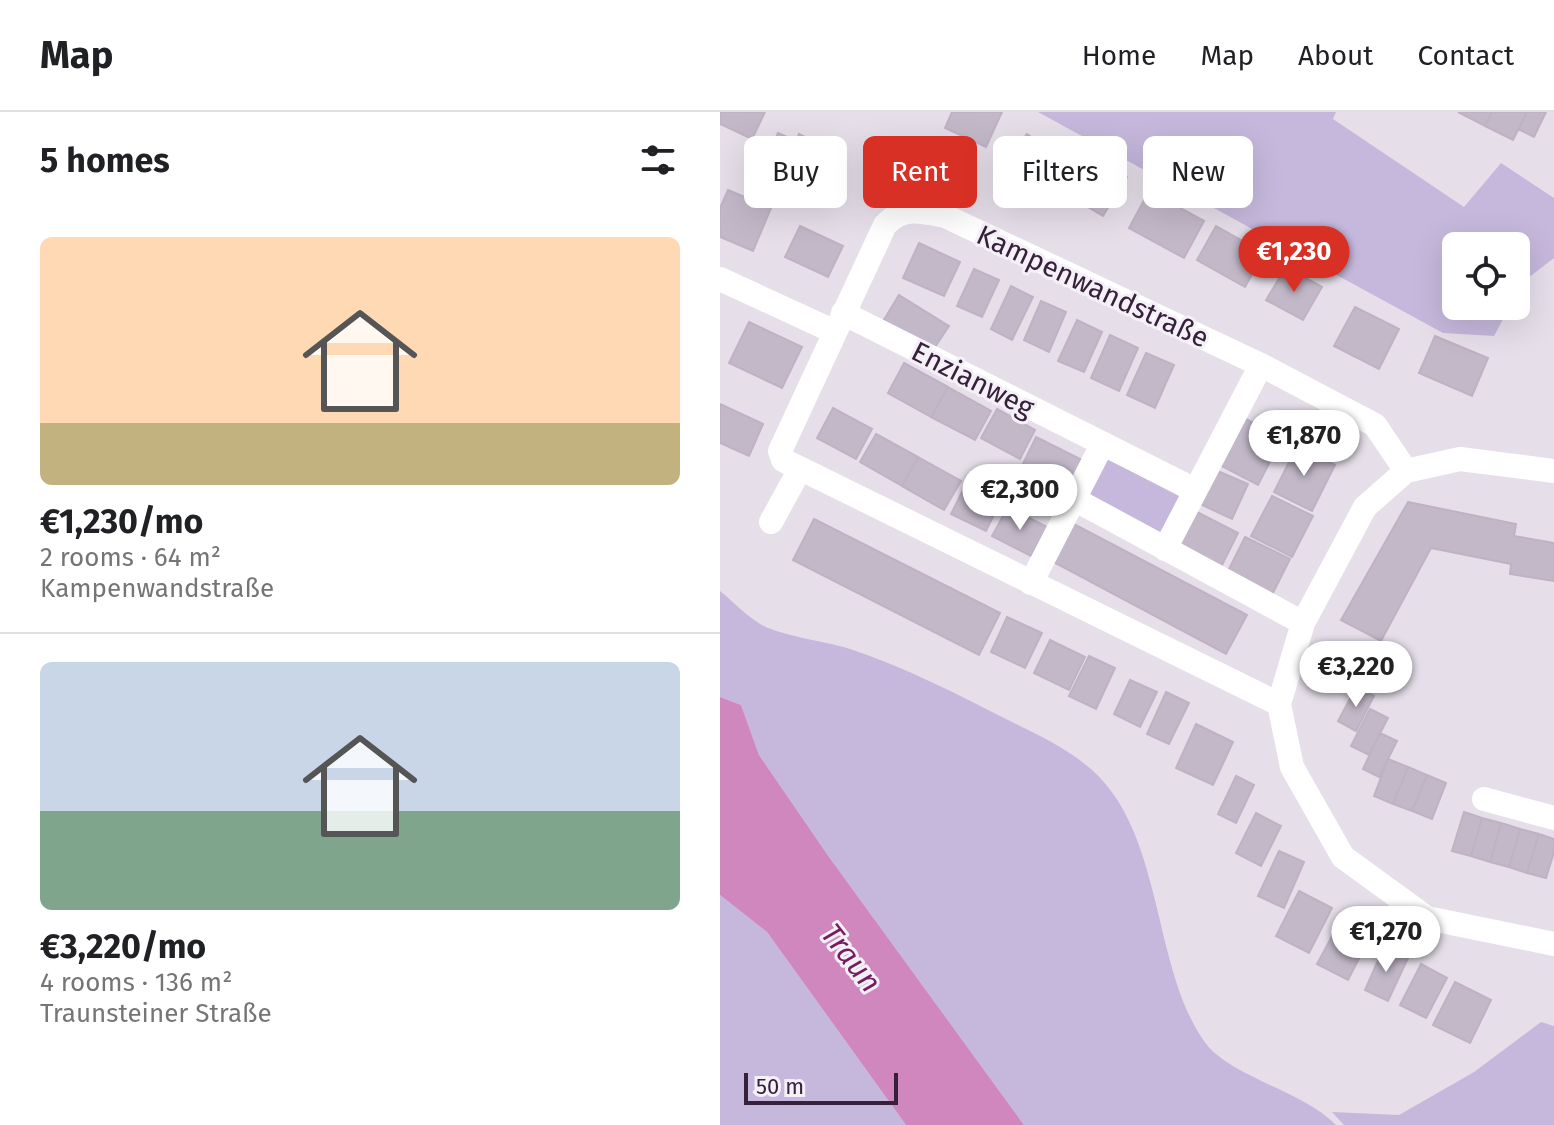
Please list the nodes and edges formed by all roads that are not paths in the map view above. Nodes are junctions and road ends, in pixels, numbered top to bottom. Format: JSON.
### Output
{"nodes":[{"id":1,"x":720,"y":279,"type":"edge"},
{"id":2,"x":839,"y":322,"type":"junction"},
{"id":3,"x":1261,"y":365,"type":"junction"},
{"id":4,"x":1102,"y":445,"type":"junction"},
{"id":5,"x":800,"y":469,"type":"junction"},
{"id":6,"x":1406,"y":471,"type":"junction"},
{"id":7,"x":1554,"y":471,"type":"edge"},
{"id":8,"x":1195,"y":490,"type":"junction"},
{"id":9,"x":1074,"y":499,"type":"junction"},
{"id":10,"x":771,"y":522,"type":"dead end"},
{"id":11,"x":1165,"y":549,"type":"junction"},
{"id":12,"x":1031,"y":583,"type":"junction"},
{"id":13,"x":1303,"y":623,"type":"junction"},
{"id":14,"x":1279,"y":704,"type":"junction"},
{"id":15,"x":1484,"y":799,"type":"dead end"},
{"id":16,"x":1554,"y":818,"type":"edge"},
{"id":17,"x":1554,"y":944,"type":"edge"}],
"edges":[{"from":1,"to":2,"type":"street","name":"Enzianweg"},
{"from":2,"to":3,"type":"street","name":"Kampenwandstraße"},
{"from":2,"to":4,"type":"street","name":"Enzianweg"},
{"from":2,"to":5,"type":"street","name":"Kampenwandstraße"},
{"from":3,"to":6,"type":"street","name":"Kampenwandstraße"},
{"from":3,"to":8,"type":"street"},
{"from":4,"to":8,"type":"street","name":"Enzianweg"},
{"from":4,"to":9,"type":"street"},
{"from":5,"to":10,"type":"street"},
{"from":5,"to":12,"type":"street"},
{"from":6,"to":7,"type":"street"},
{"from":6,"to":13,"type":"street"},
{"from":8,"to":11,"type":"street"},
{"from":9,"to":11,"type":"street"},
{"from":9,"to":12,"type":"street"},
{"from":11,"to":13,"type":"street"},
{"from":12,"to":14,"type":"street"},
{"from":13,"to":14,"type":"street"},
{"from":14,"to":17,"type":"street"},
{"from":15,"to":16,"type":"street"}]}
